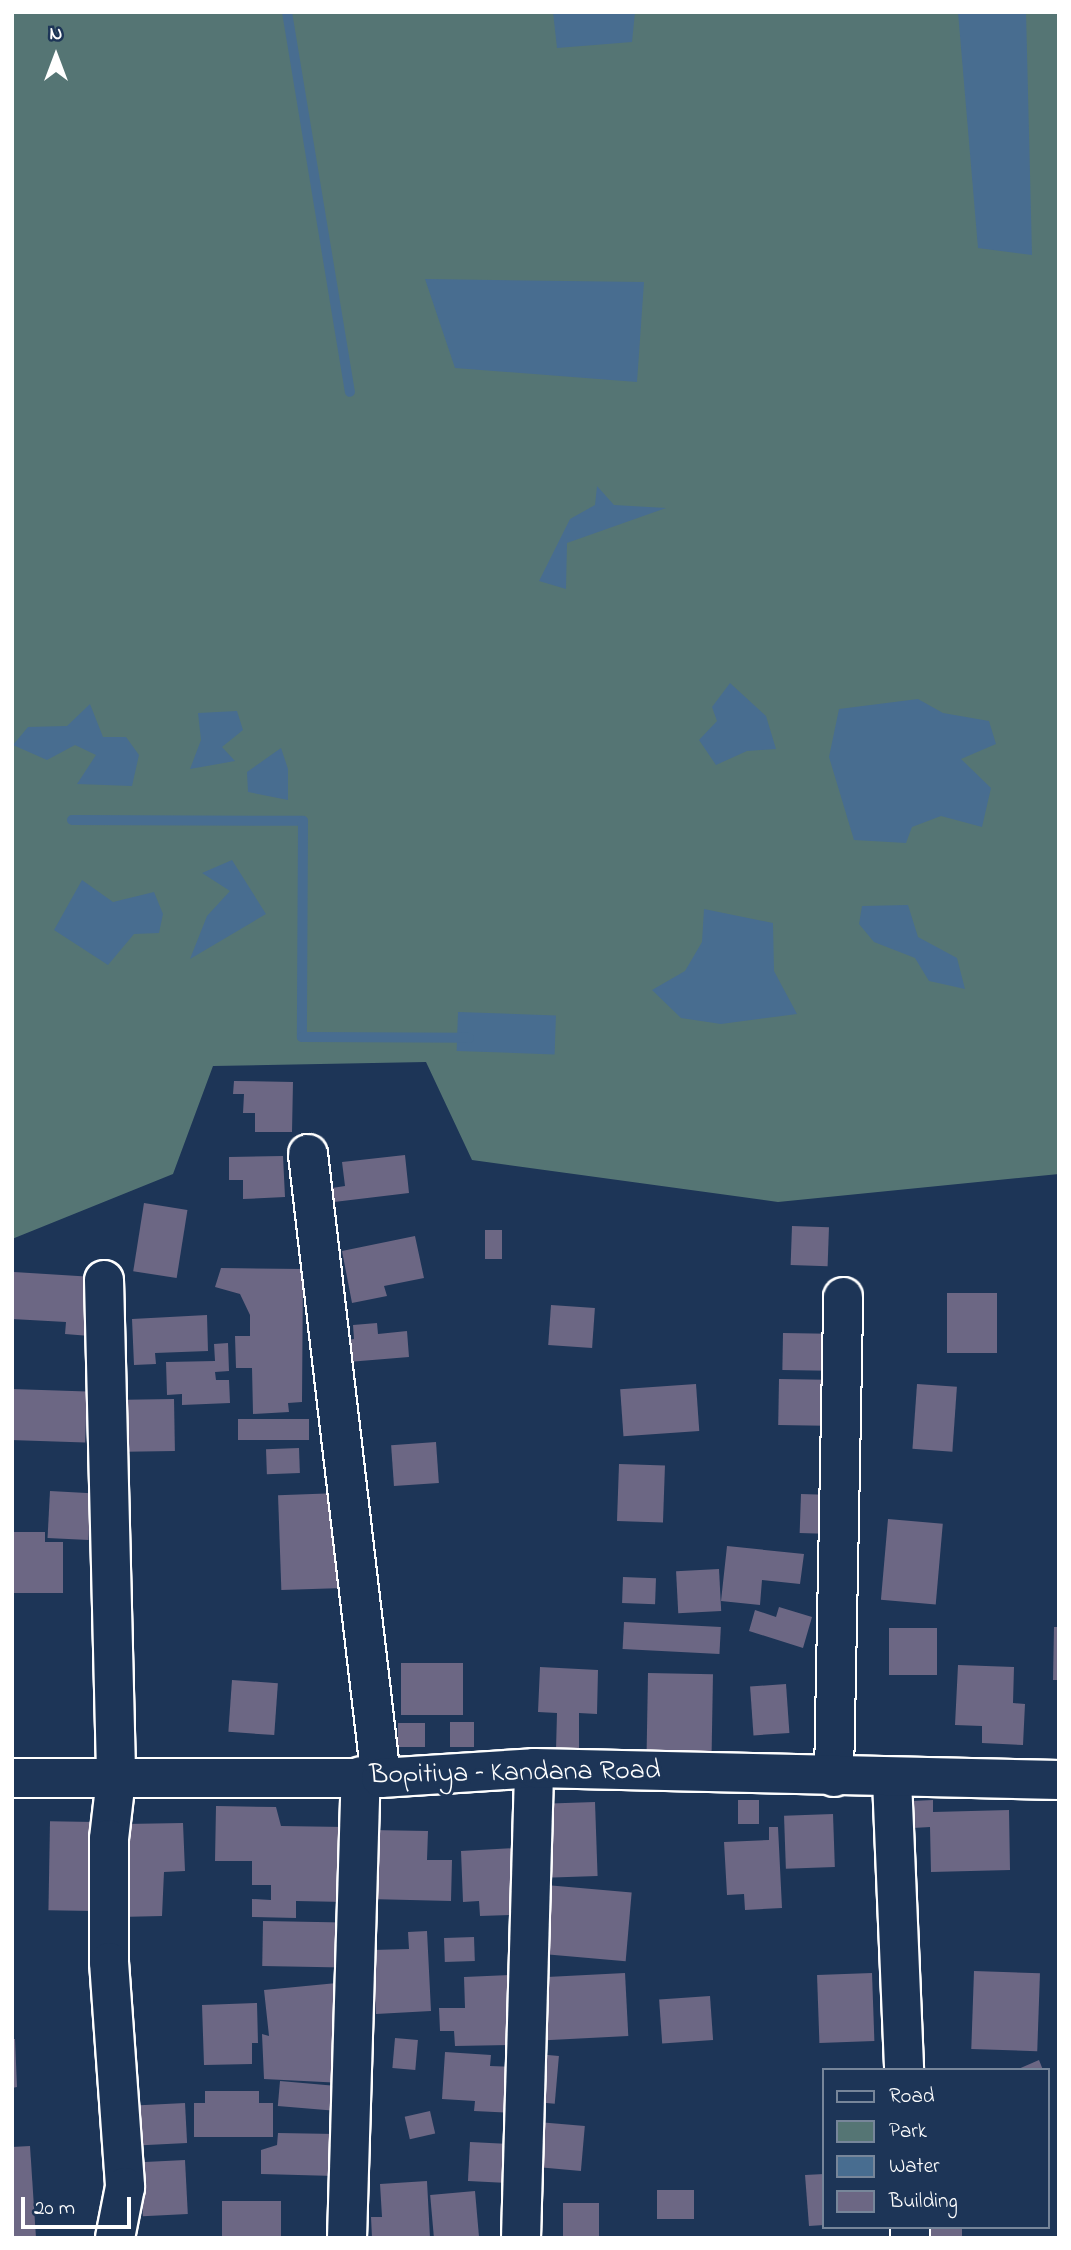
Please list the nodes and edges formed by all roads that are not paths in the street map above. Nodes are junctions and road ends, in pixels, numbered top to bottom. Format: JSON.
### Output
{"nodes":[{"id":1,"x":308,"y":1154,"type":"dead end"},
{"id":2,"x":104,"y":1280,"type":"dead end"},
{"id":3,"x":843,"y":1297,"type":"dead end"},
{"id":4,"x":534,"y":1768,"type":"junction"},
{"id":5,"x":371,"y":1777,"type":"junction"},
{"id":6,"x":834,"y":1777,"type":"junction"},
{"id":7,"x":12,"y":1778,"type":"edge"},
{"id":8,"x":116,"y":1779,"type":"junction"},
{"id":9,"x":891,"y":1780,"type":"junction"},
{"id":10,"x":1059,"y":1780,"type":"edge"},
{"id":11,"x":904,"y":2068,"type":"edge"},
{"id":12,"x":116,"y":2238,"type":"edge"},
{"id":13,"x":347,"y":2238,"type":"edge"},
{"id":14,"x":522,"y":2238,"type":"edge"}],
"edges":[{"from":1,"to":5,"type":"street"},
{"from":2,"to":8,"type":"street"},
{"from":3,"to":6,"type":"street"},
{"from":4,"to":5,"type":"street","name":"Bopitiya – Kandana Road"},
{"from":4,"to":6,"type":"street","name":"Bopitiya – Kandana Road"},
{"from":4,"to":14,"type":"street"},
{"from":5,"to":8,"type":"street","name":"Bopitiya – Kandana Road"},
{"from":5,"to":13,"type":"street"},
{"from":6,"to":9,"type":"street","name":"Bopitiya – Kandana Road"},
{"from":7,"to":8,"type":"street","name":"Bopitiya – Kandana Road"},
{"from":8,"to":12,"type":"street"},
{"from":9,"to":10,"type":"street","name":"Bopitiya – Kandana Road"},
{"from":9,"to":11,"type":"street"}]}
